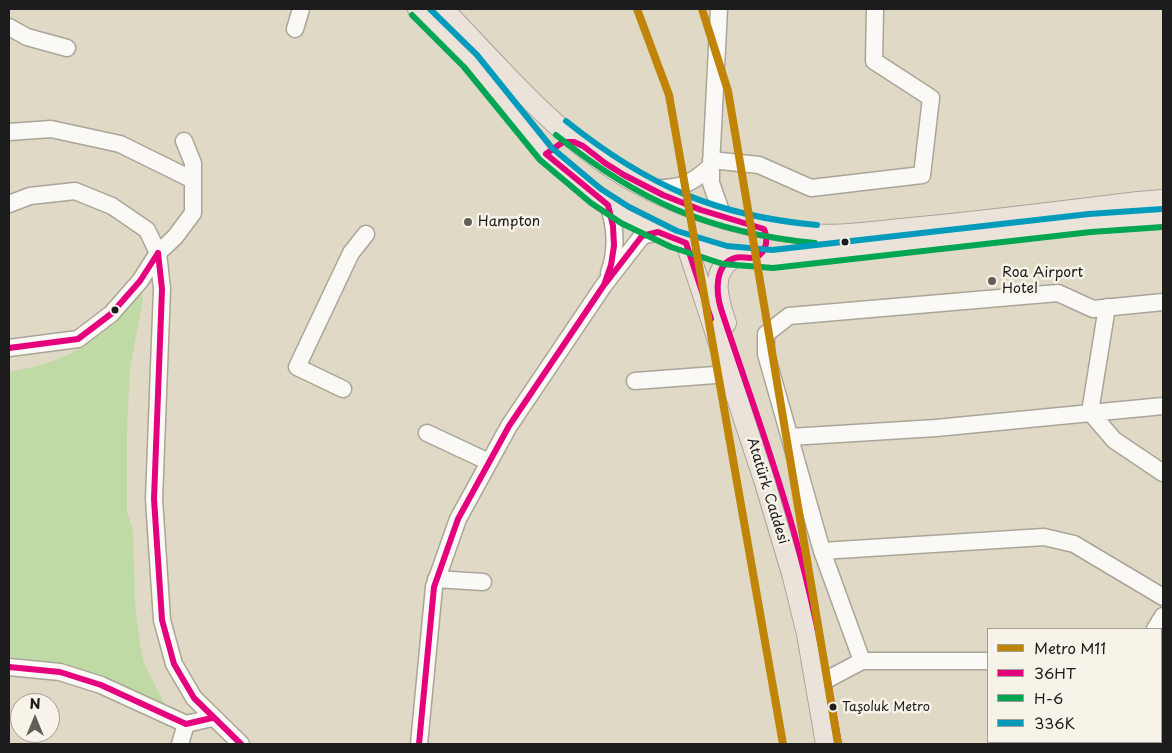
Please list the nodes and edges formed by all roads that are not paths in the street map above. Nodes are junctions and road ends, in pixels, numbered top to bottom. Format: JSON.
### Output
{"nodes":[{"id":1,"x":301,"y":9,"type":"edge"},
{"id":2,"x":418,"y":9,"type":"edge"},
{"id":3,"x":444,"y":9,"type":"edge"},
{"id":4,"x":719,"y":9,"type":"edge"},
{"id":5,"x":875,"y":9,"type":"edge"},
{"id":6,"x":9,"y":27,"type":"edge"},
{"id":7,"x":295,"y":29,"type":"dead end"},
{"id":8,"x":67,"y":48,"type":"dead end"},
{"id":9,"x":9,"y":132,"type":"edge"},
{"id":10,"x":184,"y":141,"type":"dead end"},
{"id":11,"x":578,"y":143,"type":"junction"},
{"id":12,"x":546,"y":154,"type":"junction"},
{"id":13,"x":711,"y":163,"type":"junction"},
{"id":14,"x":193,"y":180,"type":"junction"},
{"id":15,"x":651,"y":189,"type":"junction"},
{"id":16,"x":1163,"y":200,"type":"edge"},
{"id":17,"x":9,"y":204,"type":"edge"},
{"id":18,"x":608,"y":205,"type":"junction"},
{"id":19,"x":723,"y":217,"type":"junction"},
{"id":20,"x":1163,"y":218,"type":"edge"},
{"id":21,"x":764,"y":228,"type":"junction"},
{"id":22,"x":658,"y":232,"type":"junction"},
{"id":23,"x":366,"y":234,"type":"dead end"},
{"id":24,"x":686,"y":243,"type":"junction"},
{"id":25,"x":158,"y":253,"type":"junction"},
{"id":26,"x":743,"y":257,"type":"junction"},
{"id":27,"x":604,"y":286,"type":"junction"},
{"id":28,"x":1163,"y":302,"type":"edge"},
{"id":29,"x":1107,"y":307,"type":"junction"},
{"id":30,"x":9,"y":348,"type":"edge"},
{"id":31,"x":728,"y":373,"type":"junction"},
{"id":32,"x":635,"y":380,"type":"dead end"},
{"id":33,"x":342,"y":389,"type":"dead end"},
{"id":34,"x":1163,"y":406,"type":"edge"},
{"id":35,"x":1090,"y":412,"type":"junction"},
{"id":36,"x":427,"y":433,"type":"dead end"},
{"id":37,"x":790,"y":437,"type":"junction"},
{"id":38,"x":489,"y":462,"type":"junction"},
{"id":39,"x":1163,"y":474,"type":"edge"},
{"id":40,"x":822,"y":551,"type":"junction"},
{"id":41,"x":436,"y":579,"type":"junction"},
{"id":42,"x":483,"y":582,"type":"dead end"},
{"id":43,"x":1163,"y":597,"type":"edge"},
{"id":44,"x":1163,"y":616,"type":"edge"},
{"id":45,"x":1157,"y":628,"type":"edge"},
{"id":46,"x":987,"y":660,"type":"edge"},
{"id":47,"x":862,"y":661,"type":"junction"},
{"id":48,"x":9,"y":667,"type":"edge"},
{"id":49,"x":822,"y":679,"type":"junction"},
{"id":50,"x":212,"y":718,"type":"junction"},
{"id":51,"x":186,"y":724,"type":"junction"},
{"id":52,"x":180,"y":744,"type":"edge"},
{"id":53,"x":241,"y":744,"type":"edge"},
{"id":54,"x":419,"y":744,"type":"edge"},
{"id":55,"x":826,"y":744,"type":"edge"},
{"id":56,"x":839,"y":744,"type":"edge"}],
"edges":[{"from":1,"to":7,"type":"street"},
{"from":2,"to":12,"type":"main road"},
{"from":3,"to":11,"type":"main road"},
{"from":4,"to":13,"type":"street"},
{"from":5,"to":13,"type":"street"},
{"from":6,"to":8,"type":"street"},
{"from":9,"to":14,"type":"street"},
{"from":10,"to":14,"type":"street"},
{"from":11,"to":12,"type":"main road"},
{"from":11,"to":15,"type":"main road"},
{"from":12,"to":18,"type":"main road"},
{"from":13,"to":15,"type":"street"},
{"from":13,"to":19,"type":"street"},
{"from":14,"to":25,"type":"street"},
{"from":15,"to":19,"type":"main road"},
{"from":16,"to":21,"type":"main road"},
{"from":17,"to":25,"type":"street"},
{"from":18,"to":22,"type":"main road"},
{"from":18,"to":27,"type":"street"},
{"from":19,"to":21,"type":"main road"},
{"from":20,"to":26,"type":"main road"},
{"from":21,"to":26,"type":"main road","name":"Atatürk Caddesi"},
{"from":22,"to":24,"type":"main road"},
{"from":22,"to":27,"type":"street"},
{"from":23,"to":33,"type":"street"},
{"from":24,"to":26,"type":"main road"},
{"from":24,"to":31,"type":"main road","name":"Atatürk Caddesi"},
{"from":25,"to":30,"type":"street"},
{"from":25,"to":50,"type":"street"},
{"from":26,"to":49,"type":"main road","name":"Atatürk Caddesi"},
{"from":27,"to":38,"type":"street"},
{"from":28,"to":29,"type":"street"},
{"from":29,"to":35,"type":"street"},
{"from":29,"to":37,"type":"street"},
{"from":31,"to":32,"type":"street"},
{"from":31,"to":49,"type":"main road","name":"Atatürk Caddesi"},
{"from":34,"to":35,"type":"street"},
{"from":35,"to":37,"type":"street"},
{"from":35,"to":39,"type":"street"},
{"from":36,"to":38,"type":"street"},
{"from":37,"to":40,"type":"street"},
{"from":38,"to":41,"type":"street"},
{"from":40,"to":43,"type":"street"},
{"from":40,"to":47,"type":"street"},
{"from":41,"to":42,"type":"street"},
{"from":41,"to":54,"type":"street"},
{"from":44,"to":45,"type":"street"},
{"from":46,"to":47,"type":"street"},
{"from":47,"to":49,"type":"street"},
{"from":48,"to":51,"type":"street"},
{"from":49,"to":55,"type":"main road","name":"Atatürk Caddesi"},
{"from":49,"to":56,"type":"main road","name":"Atatürk Caddesi"},
{"from":50,"to":51,"type":"street"},
{"from":50,"to":53,"type":"street"},
{"from":51,"to":52,"type":"street"}]}
